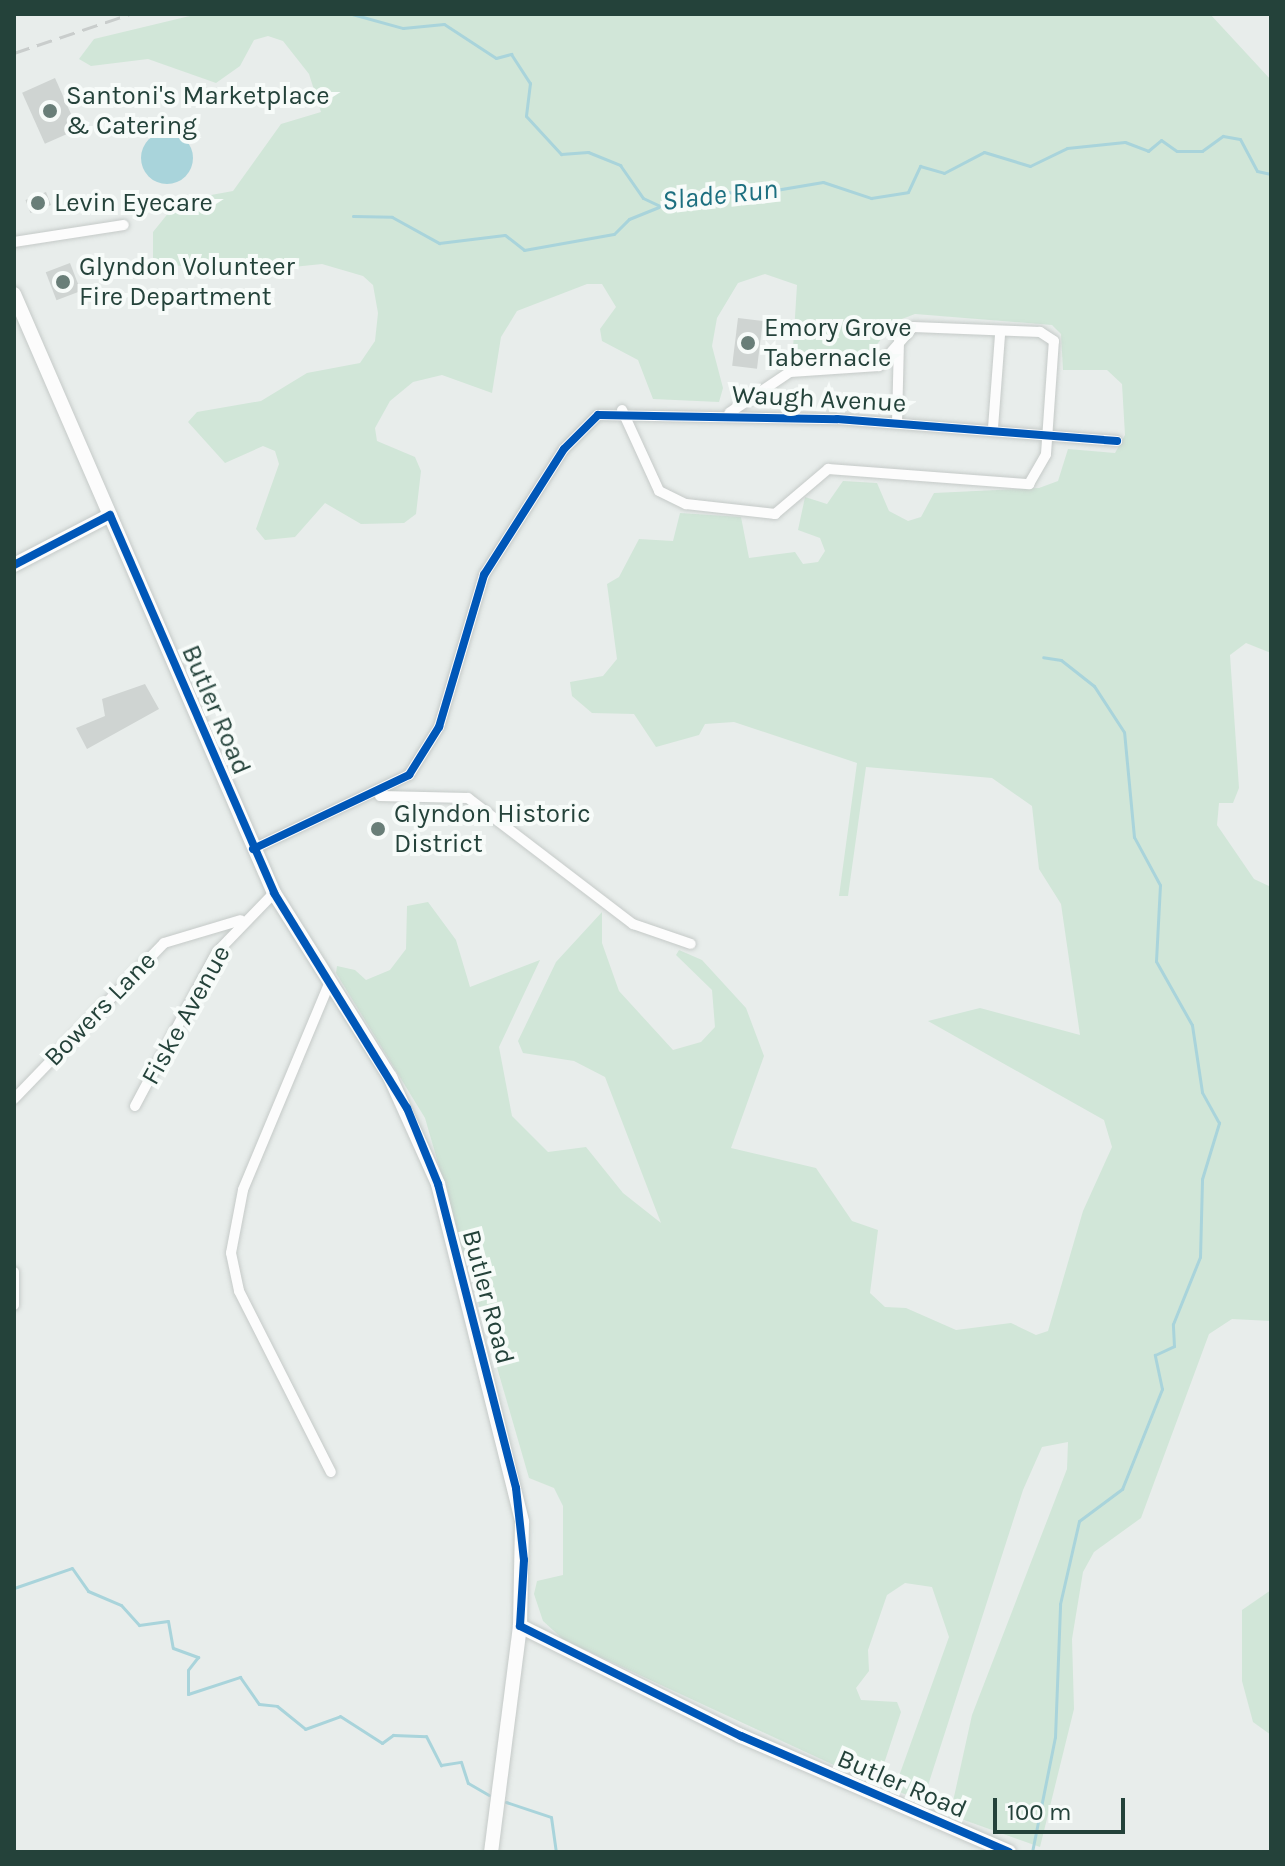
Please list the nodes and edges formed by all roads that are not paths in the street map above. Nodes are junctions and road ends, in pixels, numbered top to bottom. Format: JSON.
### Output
{"nodes":[{"id":1,"x":124,"y":225,"type":"dead end"},
{"id":2,"x":14,"y":242,"type":"edge"},
{"id":3,"x":14,"y":294,"type":"edge"},
{"id":4,"x":1000,"y":334,"type":"junction"},
{"id":5,"x":899,"y":337,"type":"junction"},
{"id":6,"x":622,"y":410,"type":"junction"},
{"id":7,"x":728,"y":414,"type":"junction"},
{"id":8,"x":897,"y":423,"type":"junction"},
{"id":9,"x":993,"y":428,"type":"junction"},
{"id":10,"x":1045,"y":432,"type":"junction"},
{"id":11,"x":1117,"y":441,"type":"dead end"},
{"id":12,"x":110,"y":515,"type":"junction"},
{"id":13,"x":14,"y":565,"type":"edge"},
{"id":14,"x":378,"y":796,"type":"junction"},
{"id":15,"x":253,"y":849,"type":"junction"},
{"id":16,"x":274,"y":893,"type":"junction"},
{"id":17,"x":241,"y":920,"type":"junction"},
{"id":18,"x":691,"y":944,"type":"dead end"},
{"id":19,"x":329,"y":984,"type":"junction"},
{"id":20,"x":14,"y":1099,"type":"edge"},
{"id":21,"x":135,"y":1106,"type":"dead end"},
{"id":22,"x":14,"y":1272,"type":"edge"},
{"id":23,"x":14,"y":1305,"type":"edge"},
{"id":24,"x":331,"y":1472,"type":"dead end"},
{"id":25,"x":520,"y":1626,"type":"junction"},
{"id":26,"x":491,"y":1852,"type":"edge"},
{"id":27,"x":1009,"y":1852,"type":"edge"}],
"edges":[{"from":1,"to":2,"type":"street"},
{"from":3,"to":12,"type":"main road","name":"Butler Road"},
{"from":4,"to":5,"type":"street"},
{"from":4,"to":9,"type":"street"},
{"from":4,"to":10,"type":"street"},
{"from":5,"to":7,"type":"street"},
{"from":5,"to":8,"type":"street"},
{"from":6,"to":7,"type":"street","name":"Waugh Avenue"},
{"from":6,"to":10,"type":"street"},
{"from":6,"to":14,"type":"street","name":"Waugh Avenue"},
{"from":7,"to":8,"type":"street","name":"Waugh Avenue"},
{"from":8,"to":9,"type":"street","name":"Waugh Avenue"},
{"from":9,"to":10,"type":"street","name":"Waugh Avenue"},
{"from":10,"to":11,"type":"street","name":"Waugh Avenue"},
{"from":12,"to":13,"type":"main road"},
{"from":12,"to":15,"type":"main road","name":"Butler Road"},
{"from":14,"to":15,"type":"street"},
{"from":14,"to":18,"type":"street"},
{"from":15,"to":16,"type":"main road","name":"Butler Road"},
{"from":16,"to":17,"type":"street","name":"Fiske Avenue"},
{"from":16,"to":19,"type":"main road","name":"Butler Road"},
{"from":17,"to":20,"type":"street","name":"Bowers Lane"},
{"from":17,"to":21,"type":"street","name":"Fiske Avenue"},
{"from":19,"to":24,"type":"street"},
{"from":19,"to":25,"type":"main road","name":"Butler Road"},
{"from":22,"to":23,"type":"street"},
{"from":25,"to":26,"type":"main road"},
{"from":25,"to":27,"type":"main road","name":"Butler Road"}]}
